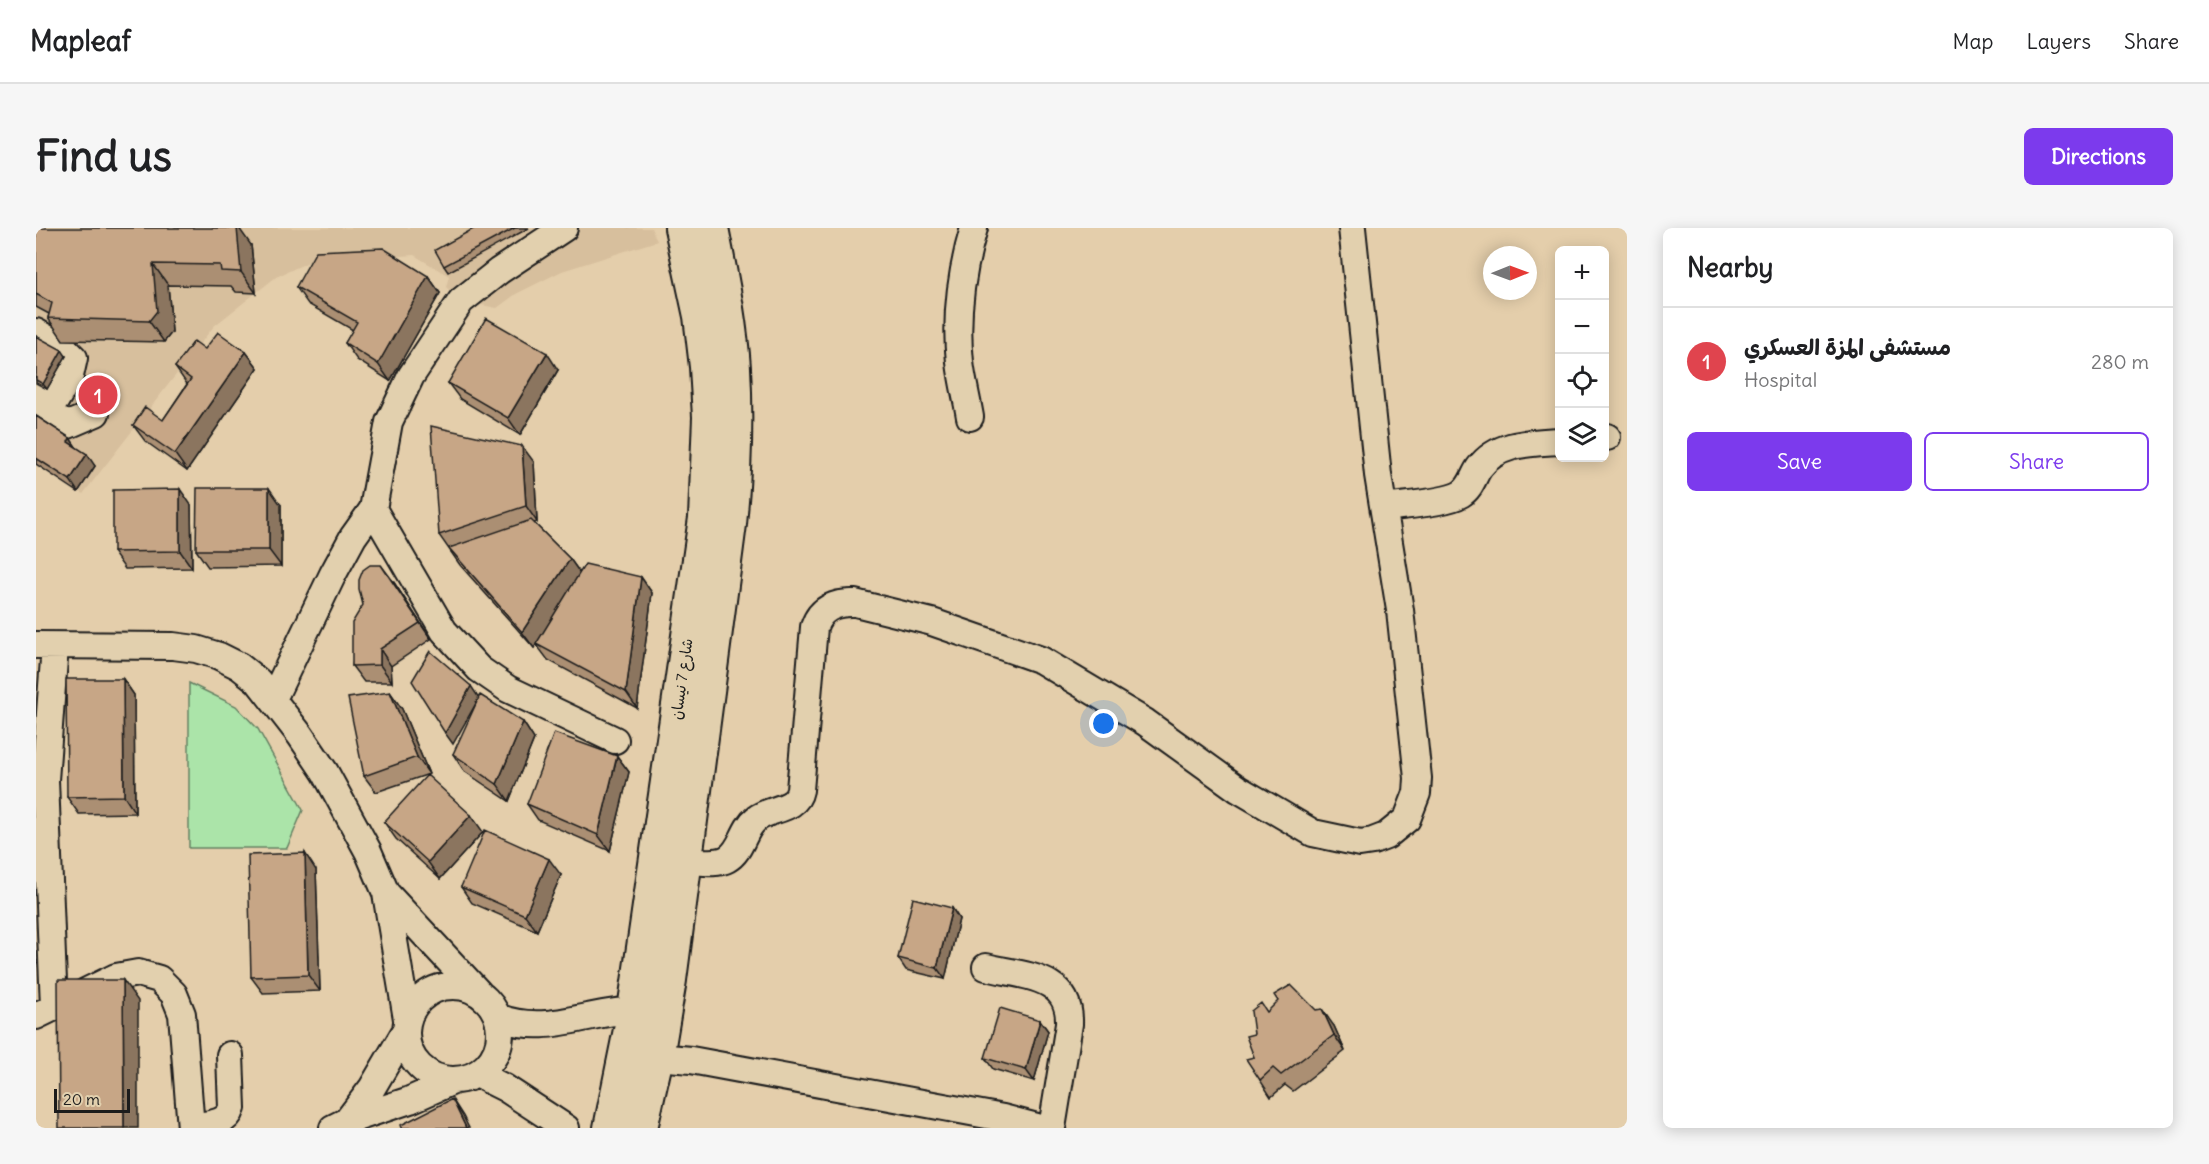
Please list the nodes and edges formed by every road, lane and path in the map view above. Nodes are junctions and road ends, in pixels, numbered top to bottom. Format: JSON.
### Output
{"nodes":[{"id":1,"x":562,"y":228,"type":"edge"},
{"id":2,"x":681,"y":228,"type":"edge"},
{"id":3,"x":712,"y":228,"type":"edge"},
{"id":4,"x":974,"y":228,"type":"edge"},
{"id":5,"x":1352,"y":228,"type":"edge"},
{"id":6,"x":36,"y":332,"type":"edge"},
{"id":7,"x":36,"y":391,"type":"edge"},
{"id":8,"x":36,"y":408,"type":"edge"},
{"id":9,"x":96,"y":413,"type":"dead end"},
{"id":10,"x":970,"y":417,"type":"dead end"},
{"id":11,"x":1555,"y":441,"type":"edge"},
{"id":12,"x":1384,"y":508,"type":"junction"},
{"id":13,"x":373,"y":509,"type":"junction"},
{"id":14,"x":45,"y":645,"type":"edge"},
{"id":15,"x":273,"y":699,"type":"junction"},
{"id":16,"x":615,"y":740,"type":"dead end"},
{"id":17,"x":41,"y":780,"type":"edge"},
{"id":18,"x":685,"y":861,"type":"junction"},
{"id":19,"x":386,"y":893,"type":"junction"},
{"id":20,"x":986,"y":967,"type":"dead end"},
{"id":21,"x":479,"y":993,"type":"junction"},
{"id":22,"x":45,"y":1011,"type":"edge"},
{"id":23,"x":648,"y":1012,"type":"junction"},
{"id":24,"x":497,"y":1017,"type":"junction"},
{"id":25,"x":406,"y":1025,"type":"junction"},
{"id":26,"x":230,"y":1055,"type":"dead end"},
{"id":27,"x":657,"y":1057,"type":"junction"},
{"id":28,"x":466,"y":1077,"type":"junction"},
{"id":29,"x":340,"y":1125,"type":"edge"},
{"id":30,"x":191,"y":1127,"type":"edge"},
{"id":31,"x":566,"y":1128,"type":"edge"},
{"id":32,"x":610,"y":1128,"type":"edge"},
{"id":33,"x":642,"y":1128,"type":"edge"},
{"id":34,"x":1041,"y":1128,"type":"edge"},
{"id":35,"x":1052,"y":1128,"type":"edge"}],
"edges":[{"from":1,"to":13,"type":"street"},
{"from":2,"to":23,"type":"main road","name":"شارع 7 نيسان"},
{"from":3,"to":18,"type":"main road","name":"شارع 7 نيسان"},
{"from":4,"to":10,"type":"street"},
{"from":5,"to":12,"type":"street"},
{"from":6,"to":7,"type":"street"},
{"from":8,"to":9,"type":"street"},
{"from":11,"to":12,"type":"street"},
{"from":12,"to":18,"type":"street"},
{"from":13,"to":15,"type":"street"},
{"from":13,"to":16,"type":"street"},
{"from":14,"to":15,"type":"street"},
{"from":14,"to":17,"type":"street"},
{"from":15,"to":19,"type":"street"},
{"from":17,"to":22,"type":"street"},
{"from":18,"to":23,"type":"main road","name":"شارع 7 نيسان"},
{"from":19,"to":21,"type":"street"},
{"from":19,"to":25,"type":"street"},
{"from":20,"to":35,"type":"street"},
{"from":21,"to":24,"type":"street"},
{"from":21,"to":25,"type":"street"},
{"from":22,"to":30,"type":"street"},
{"from":23,"to":24,"type":"street"},
{"from":23,"to":27,"type":"main road","name":"شارع 7 نيسان"},
{"from":23,"to":32,"type":"main road","name":"شارع 7 نيسان"},
{"from":24,"to":28,"type":"street"},
{"from":25,"to":28,"type":"street"},
{"from":25,"to":29,"type":"street"},
{"from":26,"to":30,"type":"street"},
{"from":27,"to":33,"type":"main road","name":"شارع 7 نيسان"},
{"from":27,"to":34,"type":"street"},
{"from":28,"to":29,"type":"street"},
{"from":28,"to":31,"type":"street"}]}
